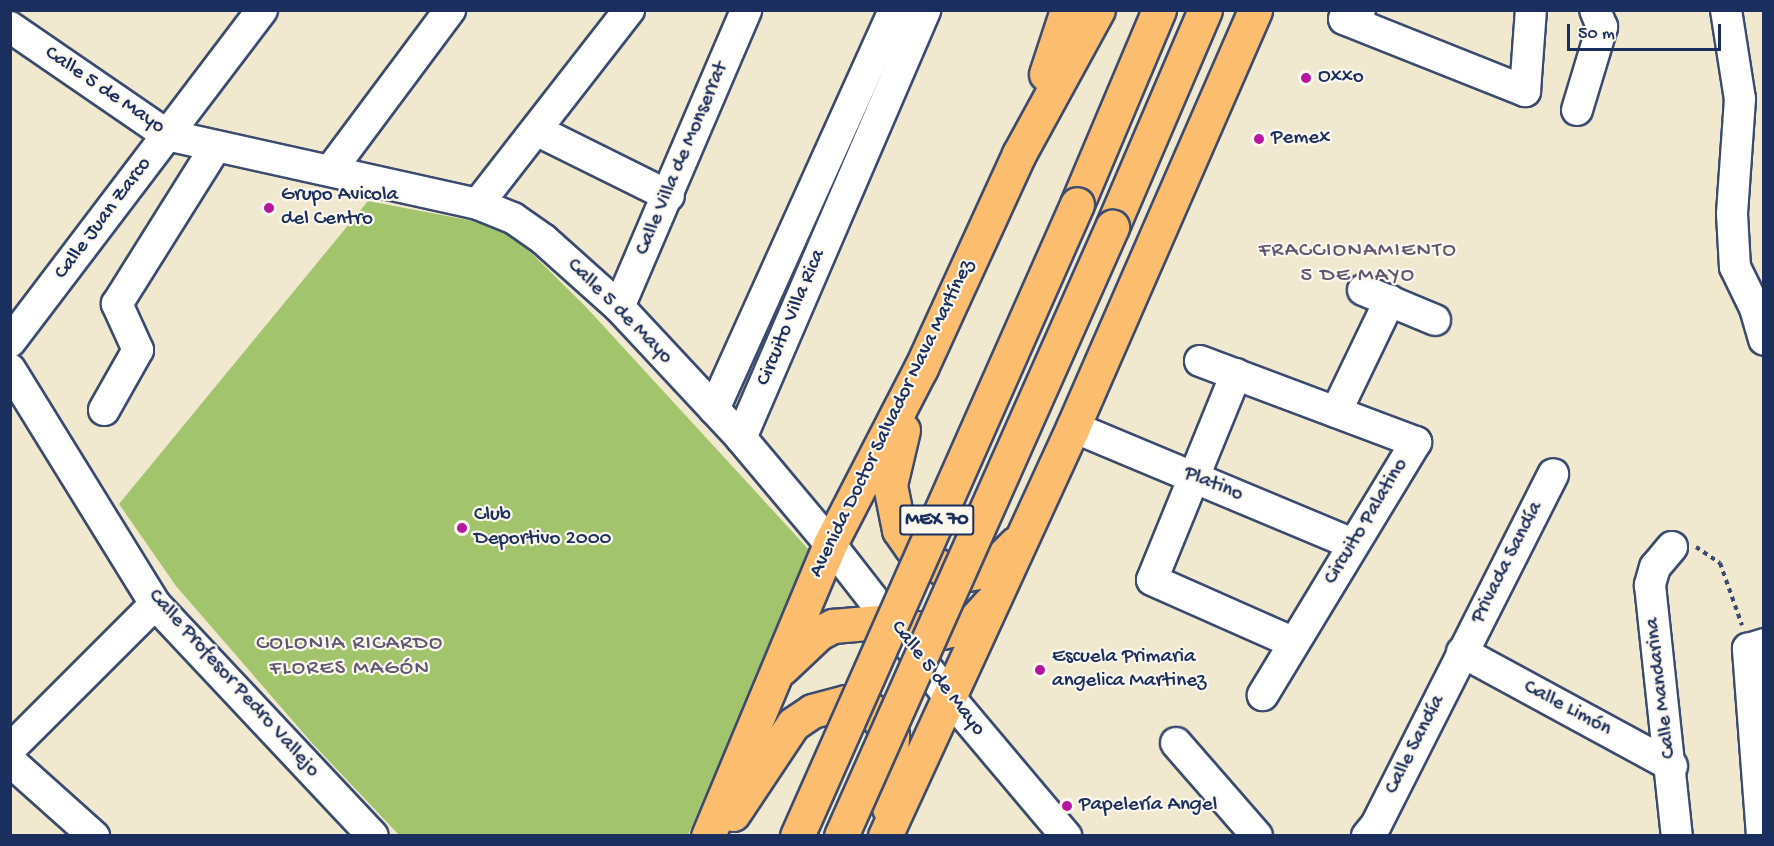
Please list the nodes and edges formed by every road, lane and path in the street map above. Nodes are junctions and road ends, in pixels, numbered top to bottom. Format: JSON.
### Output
{"nodes":[{"id":1,"x":450,"y":10,"type":"edge"},
{"id":2,"x":629,"y":10,"type":"edge"},
{"id":3,"x":746,"y":10,"type":"edge"},
{"id":4,"x":894,"y":10,"type":"edge"},
{"id":5,"x":925,"y":10,"type":"edge"},
{"id":6,"x":1067,"y":10,"type":"edge"},
{"id":7,"x":1098,"y":10,"type":"edge"},
{"id":8,"x":1142,"y":10,"type":"edge"},
{"id":9,"x":1159,"y":10,"type":"edge"},
{"id":10,"x":1205,"y":10,"type":"edge"},
{"id":11,"x":1219,"y":10,"type":"edge"},
{"id":12,"x":1254,"y":10,"type":"edge"},
{"id":13,"x":1360,"y":10,"type":"edge"},
{"id":14,"x":1531,"y":10,"type":"edge"},
{"id":15,"x":1595,"y":10,"type":"edge"},
{"id":16,"x":1726,"y":10,"type":"edge"},
{"id":17,"x":258,"y":12,"type":"edge"},
{"id":18,"x":10,"y":27,"type":"edge"},
{"id":19,"x":1119,"y":102,"type":"junction"},
{"id":20,"x":1577,"y":110,"type":"dead end"},
{"id":21,"x":538,"y":130,"type":"junction"},
{"id":22,"x":167,"y":135,"type":"junction"},
{"id":23,"x":1149,"y":135,"type":"junction"},
{"id":24,"x":216,"y":146,"type":"junction"},
{"id":25,"x":1019,"y":154,"type":"junction"},
{"id":26,"x":330,"y":171,"type":"junction"},
{"id":27,"x":815,"y":186,"type":"junction"},
{"id":28,"x":669,"y":196,"type":"junction"},
{"id":29,"x":843,"y":198,"type":"junction"},
{"id":30,"x":478,"y":204,"type":"junction"},
{"id":31,"x":1759,"y":298,"type":"edge"},
{"id":32,"x":619,"y":308,"type":"junction"},
{"id":33,"x":1435,"y":320,"type":"dead end"},
{"id":34,"x":1764,"y":340,"type":"edge"},
{"id":35,"x":10,"y":342,"type":"edge"},
{"id":36,"x":1200,"y":361,"type":"dead end"},
{"id":37,"x":921,"y":368,"type":"junction"},
{"id":38,"x":10,"y":369,"type":"edge"},
{"id":39,"x":1236,"y":374,"type":"junction"},
{"id":40,"x":714,"y":409,"type":"junction"},
{"id":41,"x":104,"y":410,"type":"dead end"},
{"id":42,"x":1336,"y":412,"type":"junction"},
{"id":43,"x":1073,"y":427,"type":"junction"},
{"id":44,"x":741,"y":438,"type":"junction"},
{"id":45,"x":1553,"y":474,"type":"dead end"},
{"id":46,"x":1195,"y":478,"type":"junction"},
{"id":47,"x":1033,"y":513,"type":"junction"},
{"id":48,"x":830,"y":544,"type":"junction"},
{"id":49,"x":1353,"y":544,"type":"junction"},
{"id":50,"x":1672,"y":547,"type":"joint"},
{"id":51,"x":993,"y":600,"type":"junction"},
{"id":52,"x":155,"y":604,"type":"junction"},
{"id":53,"x":894,"y":625,"type":"junction"},
{"id":54,"x":1294,"y":644,"type":"junction"},
{"id":55,"x":1756,"y":646,"type":"edge"},
{"id":56,"x":1462,"y":652,"type":"junction"},
{"id":57,"x":774,"y":675,"type":"junction"},
{"id":58,"x":1263,"y":695,"type":"dead end"},
{"id":59,"x":949,"y":697,"type":"junction"},
{"id":60,"x":1176,"y":743,"type":"dead end"},
{"id":61,"x":10,"y":749,"type":"edge"},
{"id":62,"x":10,"y":762,"type":"edge"},
{"id":63,"x":1672,"y":766,"type":"junction"},
{"id":64,"x":886,"y":833,"type":"edge"},
{"id":65,"x":94,"y":836,"type":"edge"},
{"id":66,"x":373,"y":836,"type":"edge"},
{"id":67,"x":708,"y":836,"type":"edge"},
{"id":68,"x":719,"y":836,"type":"edge"},
{"id":69,"x":798,"y":836,"type":"edge"},
{"id":70,"x":841,"y":836,"type":"edge"},
{"id":71,"x":1066,"y":836,"type":"edge"},
{"id":72,"x":1257,"y":836,"type":"edge"},
{"id":73,"x":1367,"y":836,"type":"edge"},
{"id":74,"x":1677,"y":836,"type":"edge"},
{"id":75,"x":1762,"y":836,"type":"edge"}],
"edges":[{"from":1,"to":26,"type":"street"},
{"from":2,"to":21,"type":"street"},
{"from":3,"to":28,"type":"street","name":"Calle Villa de Monserrat"},
{"from":4,"to":27,"type":"street","name":"Circuito Villa Rica"},
{"from":5,"to":29,"type":"street","name":"Circuito Villa Rica"},
{"from":6,"to":25,"type":"main road"},
{"from":7,"to":25,"type":"main road","name":"Avenida Doctor Salvador Nava Martínez"},
{"from":8,"to":19,"type":"main road"},
{"from":9,"to":19,"type":"main road","number":"MEX 70"},
{"from":10,"to":23,"type":"main road","number":"MEX 70"},
{"from":11,"to":23,"type":"main road"},
{"from":12,"to":43,"type":"main road"},
{"from":13,"to":14,"type":"street"},
{"from":15,"to":20,"type":"street"},
{"from":16,"to":31,"type":"street"},
{"from":17,"to":22,"type":"street","name":"Calle Juan Zarco"},
{"from":18,"to":22,"type":"street","name":"Calle 5 de Mayo"},
{"from":19,"to":69,"type":"main road","number":"MEX 70","bridge":true},
{"from":21,"to":28,"type":"street"},
{"from":21,"to":30,"type":"street"},
{"from":22,"to":24,"type":"street","name":"Calle 5 de Mayo"},
{"from":22,"to":35,"type":"street","name":"Calle Juan Zarco"},
{"from":23,"to":70,"type":"main road","number":"MEX 70","bridge":true},
{"from":24,"to":26,"type":"street","name":"Calle 5 de Mayo"},
{"from":24,"to":41,"type":"street"},
{"from":25,"to":37,"type":"main road","name":"Avenida Doctor Salvador Nava Martínez"},
{"from":26,"to":30,"type":"street","name":"Calle 5 de Mayo"},
{"from":27,"to":29,"type":"street"},
{"from":27,"to":40,"type":"street","name":"Circuito Villa Rica"},
{"from":28,"to":32,"type":"street","name":"Calle Villa de Monserrat"},
{"from":29,"to":44,"type":"street","name":"Circuito Villa Rica"},
{"from":30,"to":32,"type":"street","name":"Calle 5 de Mayo"},
{"from":31,"to":34,"type":"street"},
{"from":32,"to":40,"type":"street","name":"Calle 5 de Mayo"},
{"from":33,"to":42,"type":"street"},
{"from":36,"to":39,"type":"street","name":"Circuito Palatino"},
{"from":37,"to":47,"type":"main road"},
{"from":37,"to":48,"type":"main road","name":"Avenida Doctor Salvador Nava Martínez"},
{"from":38,"to":52,"type":"street","name":"Calle Profesor Pedro Vallejo"},
{"from":39,"to":42,"type":"street","name":"Circuito Palatino"},
{"from":39,"to":46,"type":"street"},
{"from":40,"to":44,"type":"street","name":"Calle 5 de Mayo"},
{"from":42,"to":49,"type":"street","name":"Circuito Palatino"},
{"from":43,"to":46,"type":"street","name":"Platino"},
{"from":43,"to":47,"type":"main road"},
{"from":44,"to":48,"type":"street","name":"Calle 5 de Mayo"},
{"from":45,"to":56,"type":"street","name":"Privada Sandía"},
{"from":46,"to":49,"type":"street","name":"Platino"},
{"from":46,"to":54,"type":"street"},
{"from":47,"to":51,"type":"main road"},
{"from":48,"to":53,"type":"street","name":"Calle 5 de Mayo"},
{"from":48,"to":57,"type":"main road","name":"Avenida Doctor Salvador Nava Martínez"},
{"from":49,"to":54,"type":"street","name":"Circuito Palatino"},
{"from":50,"to":55,"type":"path"},
{"from":50,"to":63,"type":"street","name":"Calle Mandarina"},
{"from":51,"to":53,"type":"main road"},
{"from":51,"to":59,"type":"main road"},
{"from":52,"to":61,"type":"street"},
{"from":52,"to":66,"type":"street","name":"Calle Profesor Pedro Vallejo"},
{"from":53,"to":57,"type":"main road"},
{"from":53,"to":59,"type":"street","name":"Calle 5 de Mayo"},
{"from":54,"to":58,"type":"street","name":"Circuito Palatino"},
{"from":55,"to":75,"type":"street"},
{"from":56,"to":63,"type":"street","name":"Calle Limón"},
{"from":56,"to":73,"type":"street","name":"Calle Sandía"},
{"from":57,"to":67,"type":"main road","name":"Avenida Doctor Salvador Nava Martínez"},
{"from":59,"to":64,"type":"main road"},
{"from":59,"to":71,"type":"street","name":"Calle 5 de Mayo"},
{"from":60,"to":72,"type":"street"},
{"from":62,"to":65,"type":"street"},
{"from":63,"to":74,"type":"street","name":"Calle Mandarina"},
{"from":64,"to":68,"type":"main road"}]}
